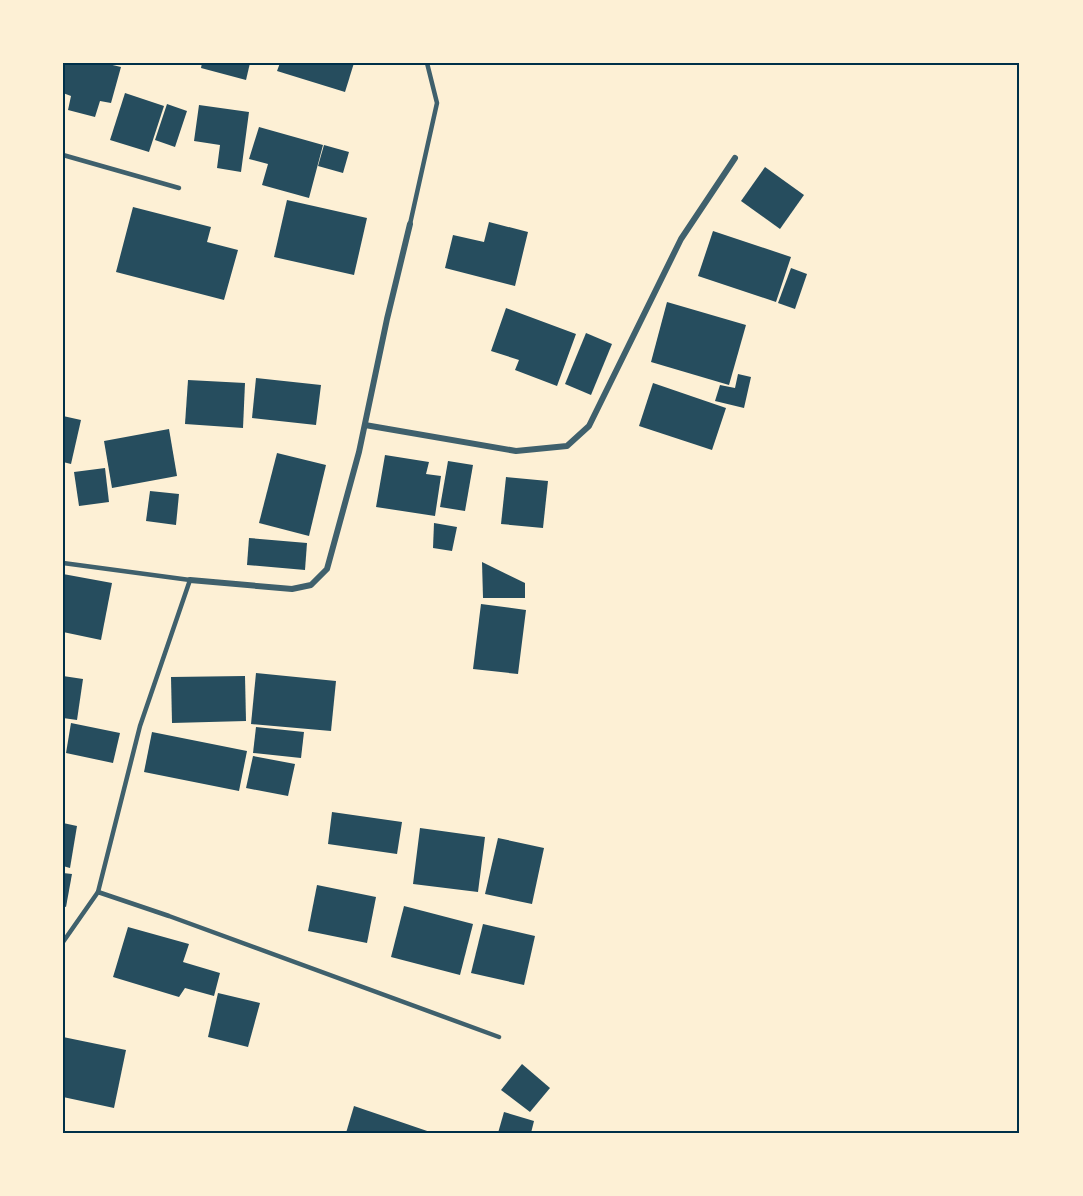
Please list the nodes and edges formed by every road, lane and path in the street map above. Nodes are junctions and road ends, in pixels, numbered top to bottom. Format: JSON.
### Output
{"nodes":[{"id":1,"x":427,"y":63,"type":"edge"},
{"id":2,"x":63,"y":155,"type":"edge"},
{"id":3,"x":735,"y":158,"type":"dead end"},
{"id":4,"x":179,"y":188,"type":"dead end"},
{"id":5,"x":410,"y":224,"type":"joint"},
{"id":6,"x":364,"y":425,"type":"junction"},
{"id":7,"x":63,"y":563,"type":"edge"},
{"id":8,"x":190,"y":580,"type":"junction"},
{"id":9,"x":98,"y":892,"type":"junction"},
{"id":10,"x":63,"y":942,"type":"edge"},
{"id":11,"x":499,"y":1037,"type":"dead end"}],
"edges":[{"from":1,"to":5,"type":"lane"},
{"from":2,"to":4,"type":"lane"},
{"from":3,"to":6,"type":"street"},
{"from":5,"to":6,"type":"street"},
{"from":6,"to":8,"type":"street"},
{"from":7,"to":8,"type":"lane"},
{"from":8,"to":9,"type":"lane"},
{"from":9,"to":10,"type":"lane"},
{"from":9,"to":11,"type":"lane"}]}
